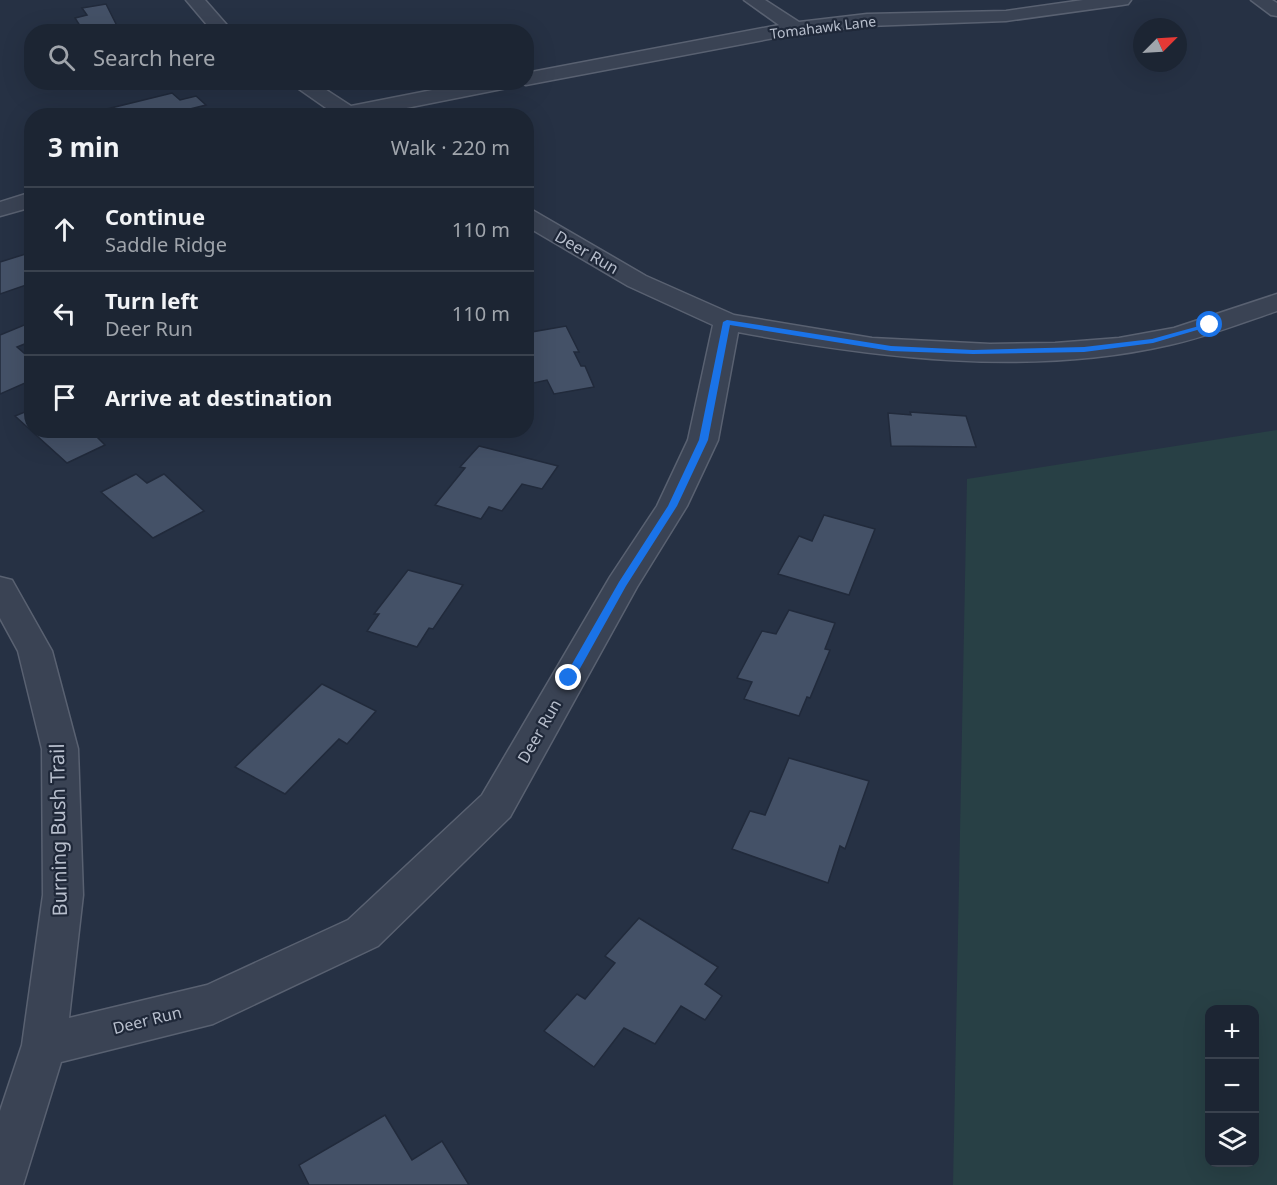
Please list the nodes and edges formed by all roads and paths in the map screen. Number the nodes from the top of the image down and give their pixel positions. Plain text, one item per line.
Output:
1 (195, 0) edge
2 (753, 0) edge
3 (1122, 0) edge
4 (1260, 0) edge
5 (1277, 11) edge
6 (217, 24) edge
7 (795, 28) junction
8 (534, 77) edge
9 (310, 90) edge
10 (466, 90) edge
11 (335, 108) edge
12 (374, 108) edge
13 (24, 202) edge
14 (0, 209) edge
15 (534, 221) edge
16 (1277, 303) edge
17 (727, 322) junction
18 (0, 588) edge
19 (44, 1045) junction
20 (0, 1184) edge

1 - 6 street
2 - 7 street
3 - 7 street, Tomahawk Lane
4 - 5 street
7 - 8 street, Tomahawk Lane
9 - 11 street
10 - 12 street
13 - 14 street
15 - 17 street, Deer Run
16 - 17 street
17 - 19 street, Deer Run
18 - 19 street, Burning Bush Trail
19 - 20 street, Burning Bush Trail

